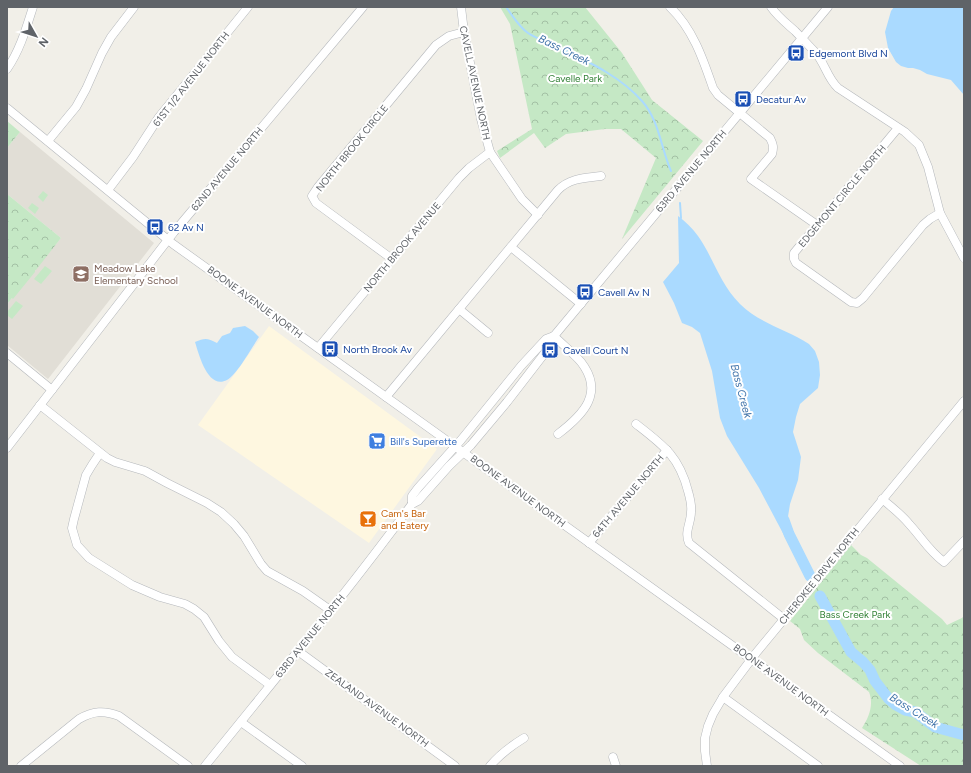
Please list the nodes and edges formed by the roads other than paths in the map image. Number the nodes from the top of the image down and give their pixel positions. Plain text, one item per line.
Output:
1 (33, 7) edge
2 (134, 7) edge
3 (248, 7) edge
4 (363, 7) edge
5 (461, 7) edge
6 (670, 7) edge
7 (771, 7) edge
8 (828, 7) edge
9 (464, 32) junction
10 (802, 38) junction
11 (7, 69) edge
12 (7, 108) edge
13 (740, 113) junction
14 (898, 128) junction
15 (48, 141) junction
16 (490, 152) junction
17 (601, 176) dead end
18 (108, 190) junction
19 (940, 213) junction
20 (538, 215) junction
21 (817, 225) junction
22 (168, 240) junction
23 (511, 247) junction
24 (964, 258) edge
25 (392, 259) junction
26 (581, 304) junction
27 (459, 309) junction
28 (488, 333) dead end
29 (554, 336) junction
30 (318, 348) junction
31 (7, 353) edge
32 (52, 390) junction
33 (386, 397) junction
34 (964, 401) edge
35 (40, 405) junction
36 (636, 424) dead end
37 (558, 434) dead end
38 (455, 447) junction
39 (7, 448) edge
40 (667, 450) junction
41 (464, 452) junction
42 (100, 453) junction
43 (882, 499) junction
44 (412, 504) junction
45 (964, 541) edge
46 (589, 543) junction
47 (330, 610) junction
48 (784, 619) junction
49 (298, 651) junction
50 (751, 659) junction
51 (270, 685) junction
52 (723, 697) junction
53 (241, 722) junction
54 (524, 738) dead end
55 (613, 757) dead end
56 (21, 766) edge
57 (188, 766) edge
58 (205, 766) edge
59 (302, 766) edge
60 (455, 766) edge
61 (490, 766) edge
62 (616, 766) edge
63 (707, 766) edge
64 (818, 766) edge
65 (900, 766) edge

1 - 11 street
2 - 15 street
3 - 18 street, 61ST 1/2 AVENUE NORTH
4 - 22 street, 62ND AVENUE NORTH
5 - 9 street, CAVELL AVENUE NORTH
6 - 13 street
7 - 10 street
8 - 10 street, 63RD AVENUE NORTH
9 - 16 street, CAVELL AVENUE NORTH
9 - 25 street, NORTH BROOK CIRCLE
10 - 13 street, 63RD AVENUE NORTH
10 - 14 street
12 - 15 street, BOONE AVENUE NORTH
13 - 21 street
13 - 26 street, 63RD AVENUE NORTH
14 - 19 street
14 - 21 street, EDGEMONT CIRCLE NORTH
15 - 18 street, BOONE AVENUE NORTH
16 - 20 street, CAVELL AVENUE NORTH
16 - 25 street, NORTH BROOK AVENUE
17 - 20 street
18 - 22 street, BOONE AVENUE NORTH
19 - 21 street, EDGEMONT CIRCLE NORTH
19 - 24 street
20 - 23 street
22 - 30 street, BOONE AVENUE NORTH
22 - 32 street, 62ND AVENUE NORTH
23 - 26 street
23 - 27 street
25 - 30 street, NORTH BROOK AVENUE
26 - 29 street, 63RD AVENUE NORTH
27 - 28 street
27 - 33 street
29 - 37 street
29 - 38 street, 63RD AVENUE NORTH
29 - 41 street, 63RD AVENUE NORTH
30 - 33 street, BOONE AVENUE NORTH
31 - 32 street
32 - 35 street, 62ND AVENUE NORTH
33 - 38 street, BOONE AVENUE NORTH
34 - 43 street, CHEROKEE DRIVE NORTH
35 - 39 street, 62ND AVENUE NORTH
35 - 42 street
36 - 40 street
38 - 41 street, BOONE AVENUE NORTH
38 - 44 street, 63RD AVENUE NORTH
40 - 46 street, 64TH AVENUE NORTH
40 - 48 street
41 - 44 street, 63RD AVENUE NORTH
41 - 46 street, BOONE AVENUE NORTH
42 - 47 street
42 - 51 street
43 - 45 street
43 - 48 street, CHEROKEE DRIVE NORTH
44 - 47 street, 63RD AVENUE NORTH
46 - 50 street, BOONE AVENUE NORTH
47 - 49 street, 63RD AVENUE NORTH
48 - 50 street, CHEROKEE DRIVE NORTH
49 - 51 street, 63RD AVENUE NORTH
49 - 60 street, ZEALAND AVENUE NORTH
50 - 52 street, CHEROKEE DRIVE NORTH
50 - 65 street, BOONE AVENUE NORTH
51 - 53 street, 63RD AVENUE NORTH
52 - 63 street, CHEROKEE DRIVE NORTH
52 - 64 street
53 - 58 street, 63RD AVENUE NORTH
53 - 59 street
54 - 61 street
55 - 62 street
56 - 57 street

